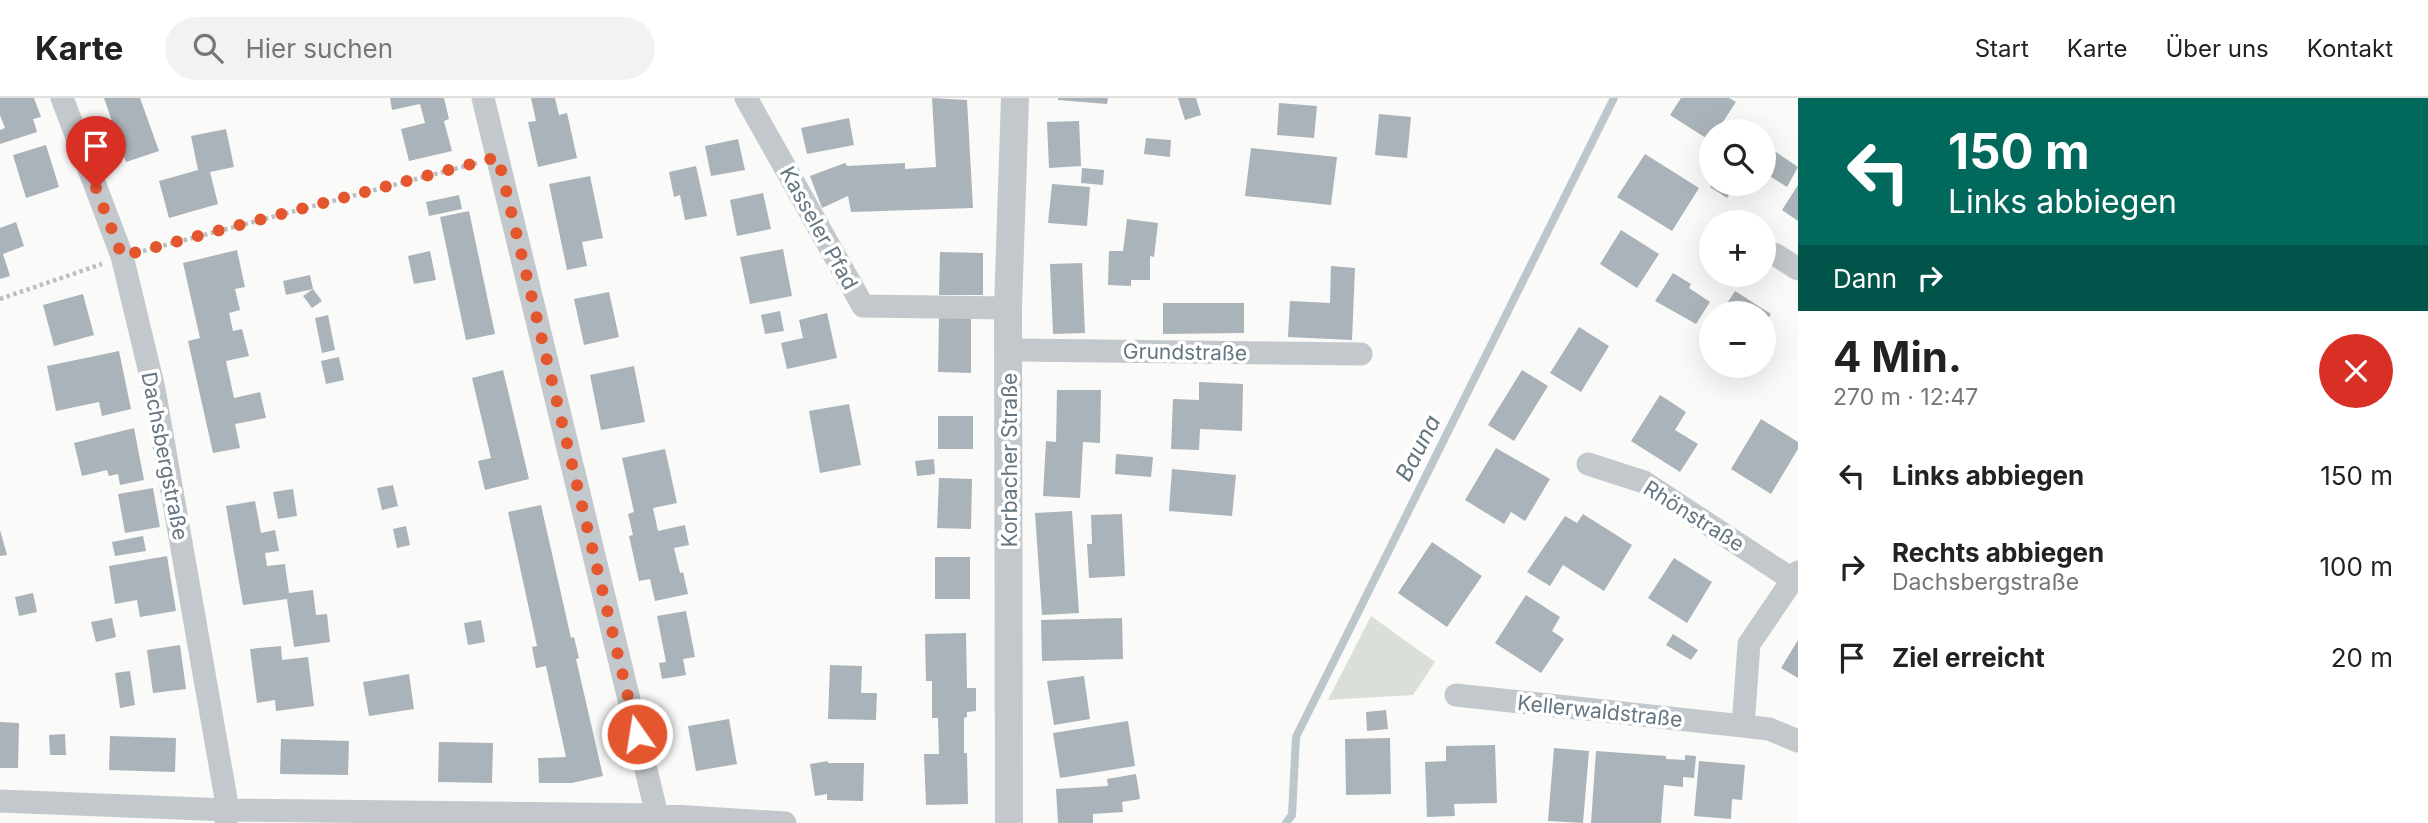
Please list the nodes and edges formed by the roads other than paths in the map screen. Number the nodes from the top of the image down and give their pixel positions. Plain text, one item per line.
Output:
1 (62, 98) edge
2 (483, 98) edge
3 (746, 98) edge
4 (1015, 98) edge
5 (1776, 255) edge
6 (1798, 269) edge
7 (1008, 308) junction
8 (1009, 350) junction
9 (1361, 354) dead end
10 (1588, 464) dead end
11 (1796, 576) edge
12 (1456, 695) dead end
13 (1743, 726) junction
14 (1798, 741) edge
15 (0, 801) edge
16 (227, 816) edge
17 (656, 819) edge
18 (785, 823) edge
19 (1009, 823) edge

1 - 16 street, Dachsbergstraße
2 - 17 street
3 - 7 street, Kasseler Pfad
4 - 7 street, Korbacher Straße
5 - 6 street
7 - 8 street, Korbacher Straße
8 - 9 street, Grundstraße
8 - 19 street, Korbacher Straße
10 - 11 street, Rhönstraße
11 - 13 street
12 - 13 street, Kellerwaldstraße
13 - 14 street, Kellerwaldstraße
15 - 16 street
16 - 17 street
17 - 18 street

